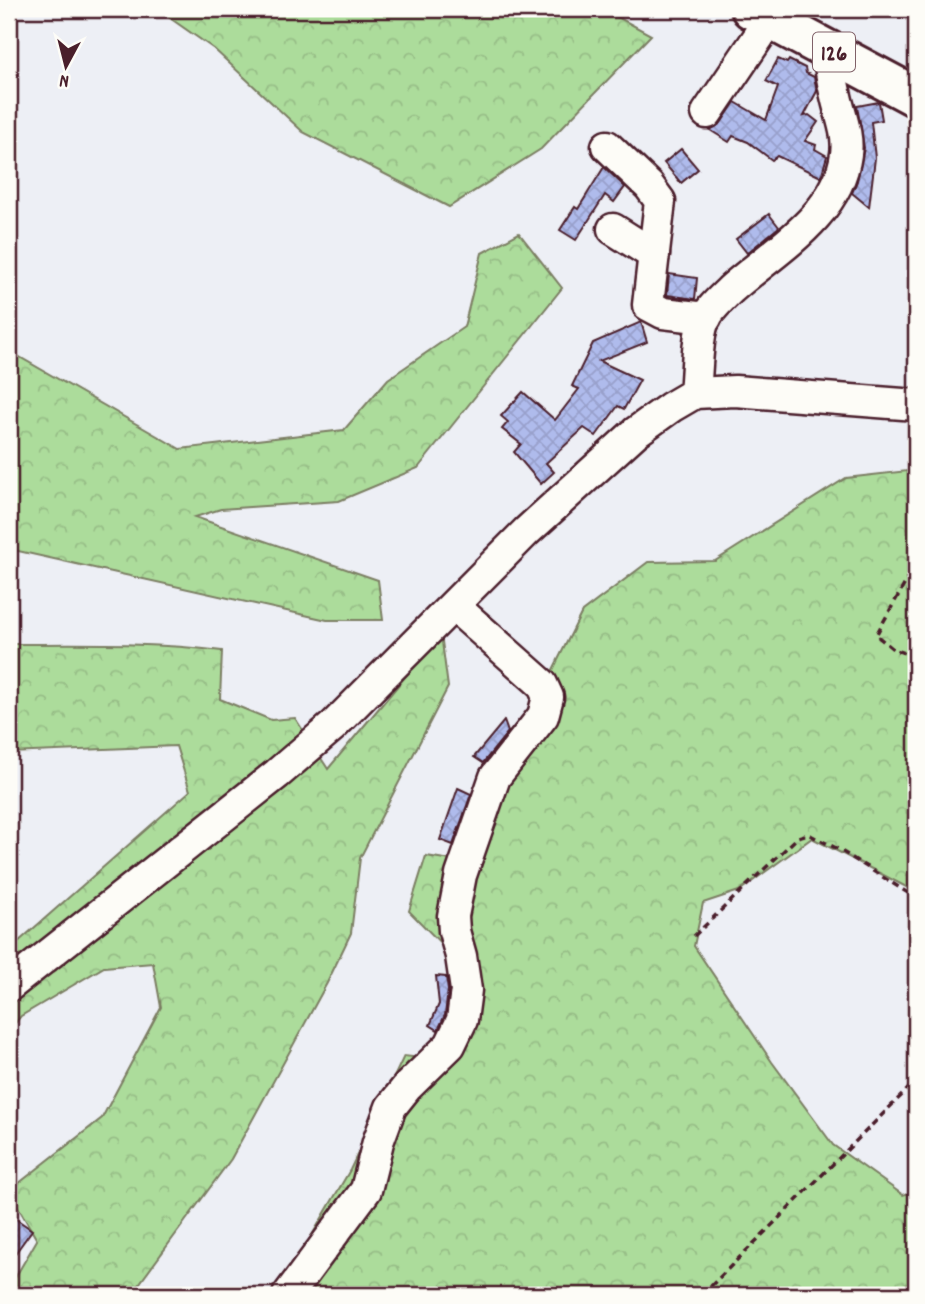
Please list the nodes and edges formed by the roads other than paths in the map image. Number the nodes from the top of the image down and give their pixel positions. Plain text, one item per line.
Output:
1 (760, 14) edge
2 (827, 49) junction
3 (916, 97) edge
4 (707, 113) dead end
5 (607, 146) dead end
6 (613, 229) dead end
7 (654, 255) junction
8 (706, 318) junction
9 (695, 393) junction
10 (916, 405) edge
11 (454, 606) junction
12 (9, 986) edge
13 (288, 1295) edge

1 - 2 highway, 126
1 - 4 street
2 - 3 highway, 126
2 - 8 street
5 - 7 street
6 - 7 street
7 - 8 street
8 - 9 street
9 - 10 street
9 - 11 street
11 - 12 street
11 - 13 street

